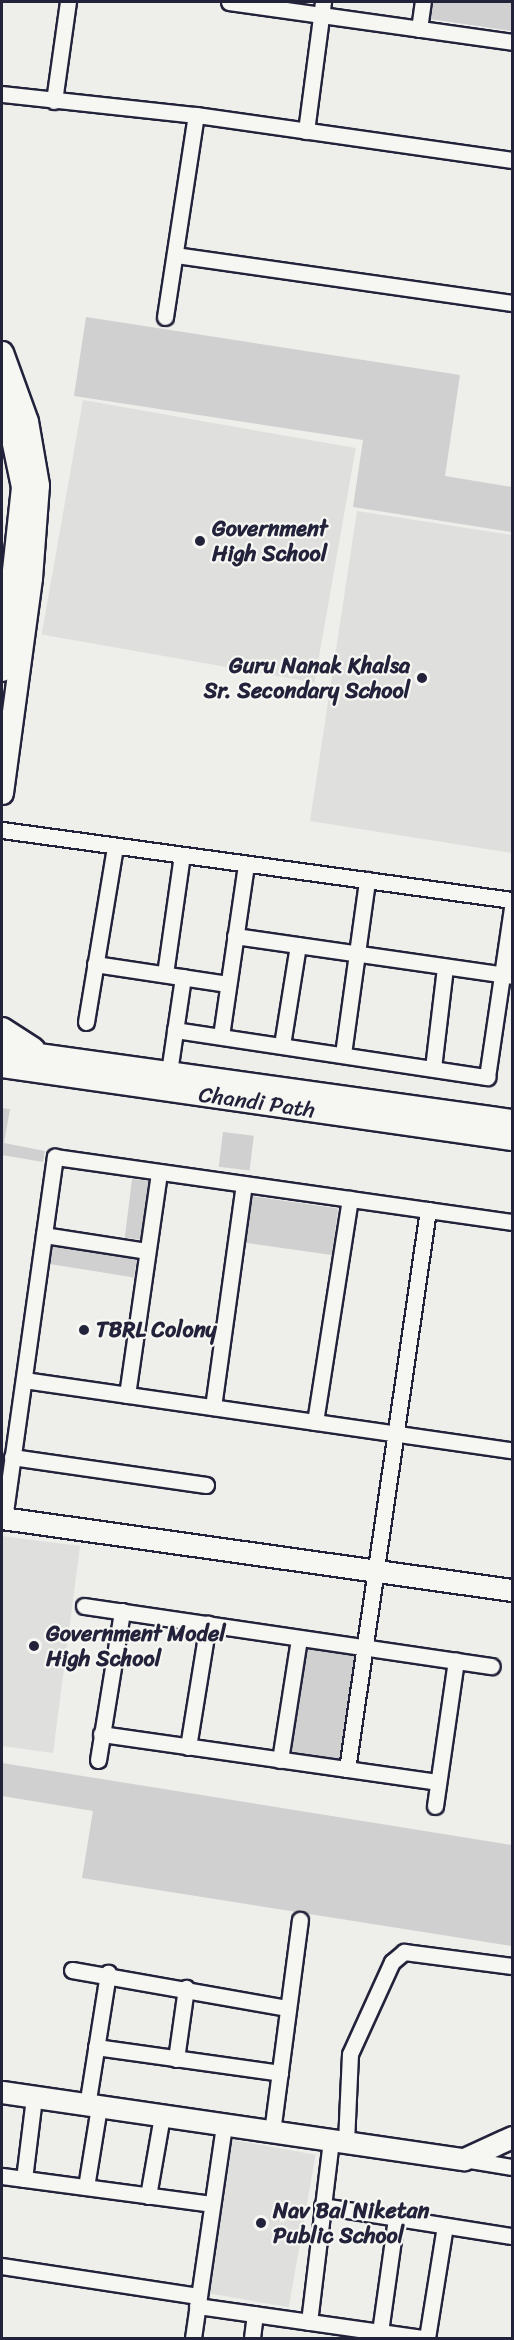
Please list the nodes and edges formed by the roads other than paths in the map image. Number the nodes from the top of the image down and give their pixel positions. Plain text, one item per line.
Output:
1 (69, 2) edge
2 (229, 2) edge
3 (423, 2) edge
4 (322, 8) edge
5 (419, 28) junction
6 (513, 42) edge
7 (2, 94) edge
8 (54, 101) junction
9 (196, 115) junction
10 (306, 131) junction
11 (513, 160) edge
12 (175, 255) junction
13 (513, 303) edge
14 (165, 317) dead end
15 (2, 352) edge
16 (2, 391) edge
17 (2, 670) edge
18 (2, 793) edge
19 (2, 830) edge
20 (115, 846) junction
21 (182, 855) junction
22 (246, 864) junction
23 (367, 880) junction
24 (513, 900) edge
25 (513, 907) edge
26 (235, 936) junction
27 (297, 945) junction
28 (356, 953) junction
29 (95, 964) junction
30 (445, 967) junction
31 (165, 974) junction
32 (507, 976) edge
33 (183, 977) junction
34 (228, 984) junction
35 (86, 1022) dead end
36 (2, 1028) edge
37 (175, 1030) junction
38 (221, 1036) junction
39 (282, 1045) junction
40 (2, 1048) edge
41 (343, 1054) junction
42 (44, 1063) junction
43 (2, 1066) edge
44 (433, 1068) junction
45 (169, 1072) junction
46 (2, 1078) edge
47 (513, 1120) edge
48 (513, 1139) edge
49 (159, 1172) junction
50 (244, 1184) junction
51 (350, 1199) junction
52 (428, 1210) junction
53 (513, 1222) edge
54 (44, 1235) junction
55 (147, 1251) junction
56 (24, 1380) junction
57 (127, 1395) junction
58 (213, 1407) junction
59 (315, 1422) junction
60 (396, 1434) junction
61 (513, 1450) edge
62 (12, 1457) junction
63 (206, 1485) dead end
64 (3, 1519) edge
65 (375, 1570) junction
66 (513, 1590) edge
67 (84, 1606) dead end
68 (122, 1611) junction
69 (207, 1624) junction
70 (299, 1638) junction
71 (364, 1647) junction
72 (456, 1661) junction
73 (492, 1666) dead end
74 (101, 1734) junction
75 (188, 1747) junction
76 (98, 1760) dead end
77 (280, 1760) junction
78 (347, 1769) junction
79 (437, 1782) junction
80 (435, 1806) dead end
81 (300, 1920) dead end
82 (513, 1966) edge
83 (72, 1970) dead end
84 (108, 1973) junction
85 (186, 1988) junction
86 (288, 2008) junction
87 (96, 2047) junction
88 (176, 2059) junction
89 (280, 2073) junction
90 (2, 2092) edge
91 (34, 2097) junction
92 (93, 2107) junction
93 (162, 2116) junction
94 (224, 2125) junction
95 (272, 2132) junction
96 (513, 2137) edge
97 (339, 2141) junction
98 (464, 2158) junction
99 (513, 2167) edge
100 (2, 2176) edge
101 (24, 2179) junction
102 (86, 2187) junction
103 (148, 2196) junction
104 (211, 2204) junction
105 (322, 2206) junction
106 (396, 2218) junction
107 (445, 2226) junction
108 (513, 2236) edge
109 (2, 2266) edge
110 (198, 2301) junction
111 (255, 2314) junction
112 (313, 2328) edge
113 (376, 2334) edge
114 (193, 2338) edge
115 (252, 2338) edge
116 (422, 2338) edge
117 (428, 2338) edge

1 - 8 street
2 - 4 street
3 - 5 street
4 - 5 street
4 - 10 street
5 - 6 street
7 - 8 street
8 - 9 street
9 - 10 street
9 - 12 street
10 - 11 street
12 - 13 street
12 - 14 street
15 - 18 street
16 - 17 street
19 - 20 street
20 - 21 street
20 - 29 street
21 - 22 street
21 - 31 street
22 - 23 street
22 - 26 street
23 - 24 street
23 - 28 street
25 - 32 street
26 - 27 street
26 - 34 street
27 - 28 street
27 - 39 street
28 - 30 street
28 - 41 street
29 - 31 street
29 - 35 street
30 - 32 street
30 - 44 street
31 - 33 street
32 - 44 street
33 - 34 street
33 - 37 street
34 - 38 street
36 - 42 street
37 - 38 street
37 - 45 street
38 - 39 street
39 - 41 street
40 - 42 street, Chandi Path
41 - 44 street
42 - 43 street, Chandi Path
42 - 45 street, Chandi Path
42 - 46 street
42 - 48 street, Chandi Path
45 - 47 street, Chandi Path
49 - 50 street
49 - 54 street
49 - 55 street
50 - 51 street
50 - 58 street
51 - 52 street
51 - 59 street
52 - 53 street
52 - 60 street
54 - 55 street
54 - 56 street
55 - 57 street
56 - 57 street
56 - 62 street
57 - 58 street
58 - 59 street
59 - 60 street
60 - 61 street
60 - 65 street
62 - 63 street
62 - 64 street
64 - 65 street
65 - 66 street
65 - 71 street
67 - 68 street
68 - 69 street
68 - 74 street
69 - 70 street
69 - 75 street
70 - 71 street
70 - 77 street
71 - 72 street
71 - 78 street
72 - 73 street
72 - 79 street
74 - 75 street
74 - 76 street
75 - 77 street
77 - 78 street
78 - 79 street
79 - 80 street
81 - 86 street
82 - 97 street
83 - 84 street
84 - 85 street
84 - 87 street
85 - 86 street
85 - 88 street
86 - 89 street
87 - 88 street
87 - 92 street
88 - 89 street
89 - 95 street
90 - 91 street
91 - 92 street
91 - 101 street
92 - 93 street
92 - 102 street
93 - 94 street
93 - 103 street
94 - 95 street
94 - 104 street
95 - 97 street
96 - 98 street
97 - 98 street
97 - 105 street
98 - 99 street
100 - 101 street
101 - 102 street
102 - 103 street
103 - 104 street
104 - 110 street
105 - 106 street
105 - 112 street
106 - 107 street
106 - 113 street
107 - 108 street
107 - 117 street
109 - 110 street
110 - 111 street
110 - 114 street
111 - 112 street
111 - 115 street
112 - 113 street
113 - 116 street

